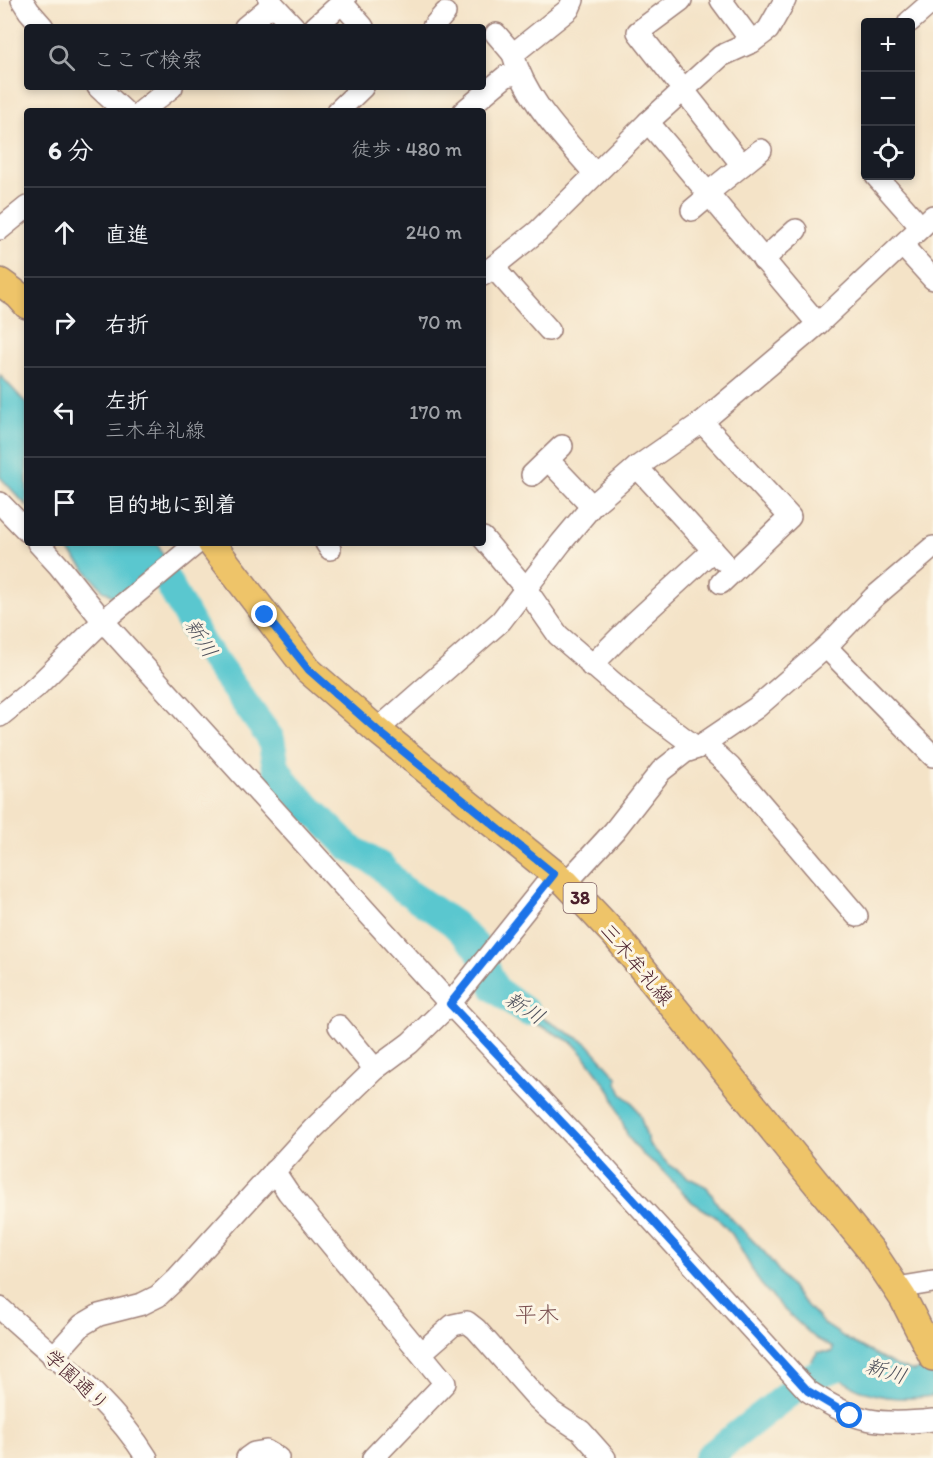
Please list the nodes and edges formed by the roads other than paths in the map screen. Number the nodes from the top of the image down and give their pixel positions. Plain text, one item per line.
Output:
1 (22, 0) edge
2 (681, 0) edge
3 (721, 0) edge
4 (785, 0) edge
5 (343, 1) edge
6 (933, 1) edge
7 (271, 2) edge
8 (573, 10) edge
9 (914, 18) edge
10 (40, 24) edge
11 (248, 24) edge
12 (291, 24) edge
13 (318, 24) edge
14 (361, 24) edge
15 (496, 34) dead end
16 (752, 42) junction
17 (513, 54) junction
18 (518, 74) junction
19 (683, 89) junction
20 (101, 90) edge
21 (168, 90) edge
22 (360, 90) edge
23 (121, 108) edge
24 (146, 108) edge
25 (341, 108) edge
26 (468, 108) edge
27 (648, 122) junction
28 (761, 150) dead end
29 (742, 165) junction
30 (594, 174) junction
31 (880, 180) edge
32 (710, 193) junction
33 (24, 210) edge
34 (692, 210) dead end
35 (927, 222) edge
36 (0, 230) edge
37 (796, 230) dead end
38 (902, 245) junction
39 (755, 259) junction
40 (488, 271) edge
41 (933, 279) edge
42 (0, 282) edge
43 (24, 301) edge
44 (818, 324) junction
45 (549, 330) dead end
46 (702, 422) junction
47 (637, 467) junction
48 (532, 475) dead end
49 (0, 503) edge
50 (592, 506) junction
51 (24, 528) edge
52 (486, 541) edge
53 (41, 546) edge
54 (199, 546) edge
55 (933, 547) edge
56 (713, 550) junction
57 (526, 589) junction
58 (103, 621) junction
59 (826, 647) junction
60 (591, 666) junction
61 (0, 716) edge
62 (377, 730) junction
63 (701, 745) junction
64 (933, 756) edge
65 (560, 878) junction
66 (857, 916) dead end
67 (453, 1000) junction
68 (339, 1026) dead end
69 (375, 1069) junction
70 (274, 1171) junction
71 (933, 1282) edge
72 (900, 1293) junction
73 (0, 1308) edge
74 (421, 1353) junction
75 (53, 1357) junction
76 (933, 1357) edge
77 (933, 1420) edge
78 (147, 1458) edge
79 (247, 1458) edge
80 (278, 1458) edge
81 (373, 1458) edge
82 (605, 1458) edge

1 - 10 street
2 - 19 street
3 - 16 street
4 - 16 street
5 - 13 street
5 - 14 street
6 - 9 street
7 - 11 street
7 - 12 street
8 - 17 street
15 - 17 street
16 - 19 street
17 - 18 street
18 - 26 street
18 - 30 street
19 - 27 street
19 - 29 street
20 - 23 street
21 - 24 street
22 - 25 street
27 - 30 street
27 - 32 street
28 - 29 street
29 - 32 street
30 - 40 street
31 - 35 street
32 - 34 street
32 - 39 street
33 - 36 street
35 - 38 street
37 - 39 street
38 - 41 street
38 - 44 street
39 - 44 street
40 - 45 street
42 - 43 main road
44 - 46 street
46 - 47 street
46 - 56 street
47 - 50 street
47 - 56 street
48 - 50 street
49 - 51 street
50 - 57 street
52 - 57 street
53 - 58 street
54 - 58 street
54 - 62 main road, 三木牟礼線 / 38
55 - 59 street
56 - 60 street
57 - 60 street
57 - 62 street
58 - 61 street
58 - 67 street
59 - 63 street
59 - 64 street
60 - 63 street
62 - 65 main road, 三木牟礼線 / 38
63 - 65 street
63 - 66 street
65 - 67 street
65 - 72 main road, 三木牟礼線 / 38
67 - 69 street
67 - 77 street
68 - 69 street
69 - 70 street
70 - 74 street
70 - 75 street
71 - 72 street
72 - 76 main road, 三木牟礼線 / 38
73 - 75 street, 学園通り
74 - 81 street
74 - 82 street
75 - 78 street, 学園通り
79 - 80 street

